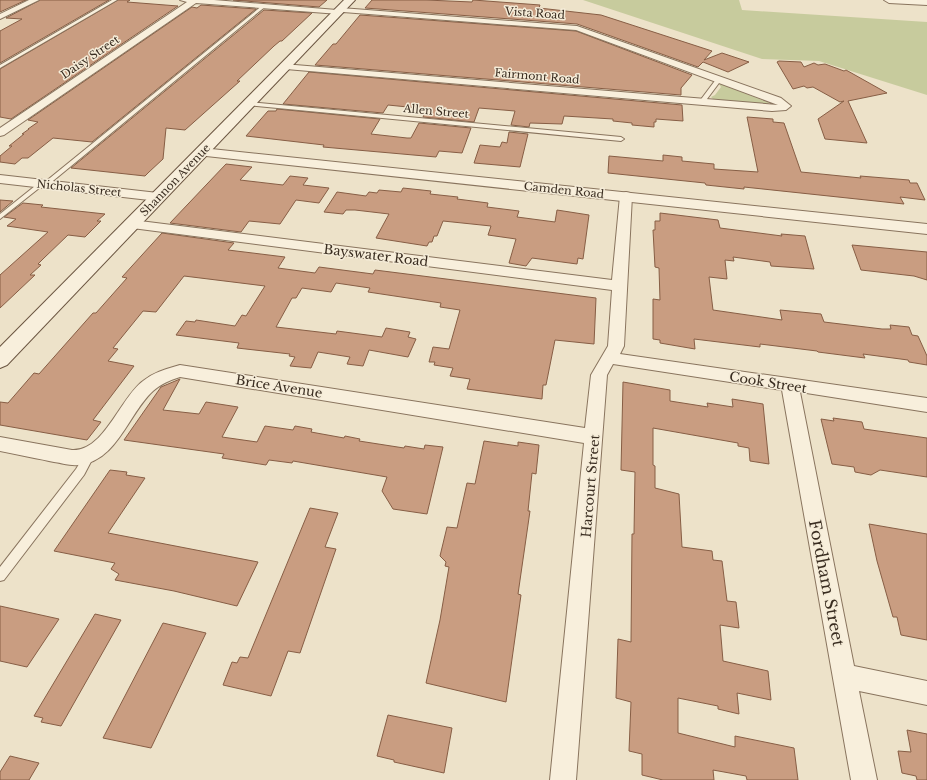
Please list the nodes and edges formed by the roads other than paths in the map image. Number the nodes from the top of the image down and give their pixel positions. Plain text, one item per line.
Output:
1 (34, 0) edge
2 (115, 0) edge
3 (182, 0) edge
4 (350, 0) edge
5 (889, 0) edge
6 (194, 1) edge
7 (927, 2) edge
8 (264, 6) junction
9 (340, 11) junction
10 (0, 17) edge
11 (286, 66) junction
12 (0, 67) edge
13 (719, 79) junction
14 (702, 102) junction
15 (249, 104) junction
16 (786, 106) joint
17 (0, 133) edge
18 (622, 139) dead end
19 (202, 152) junction
20 (0, 179) edge
21 (44, 184) junction
22 (158, 196) junction
23 (626, 196) junction
24 (0, 217) edge
25 (132, 224) junction
26 (927, 229) edge
27 (619, 286) junction
28 (610, 358) junction
29 (0, 360) edge
30 (790, 386) junction
31 (927, 405) edge
32 (594, 437) junction
33 (0, 444) edge
34 (90, 454) junction
35 (0, 576) edge
36 (845, 676) junction
37 (927, 693) edge
38 (563, 780) edge
39 (864, 780) edge

1 - 10 street
2 - 12 lane
3 - 6 street, Vista Road
4 - 9 main road, Shannon Avenue
5 - 7 main road
6 - 8 street, Vista Road
6 - 17 street, Daisy Street
8 - 9 street, Vista Road
8 - 21 lane
9 - 11 main road, Shannon Avenue
9 - 13 street, Vista Road
11 - 14 street, Fairmont Road
11 - 15 main road, Shannon Avenue
13 - 14 lane
13 - 16 street, Vista Road
14 - 16 street, Fairmont Road
15 - 18 lane, Allen Street
15 - 19 main road, Shannon Avenue
19 - 22 main road, Shannon Avenue
19 - 23 main road, Camden Road
20 - 21 street, Nicholas Street
21 - 22 street, Nicholas Street
21 - 24 lane
22 - 25 main road, Shannon Avenue
23 - 26 main road, Camden Road
23 - 27 street, Harcourt Street
25 - 27 street, Bayswater Road
25 - 29 main road, Shannon Avenue
27 - 28 street, Harcourt Street
28 - 30 street, Cook Street
28 - 32 street, Harcourt Street
30 - 31 street, Cook Street
30 - 36 street, Fordham Street
32 - 34 street, Brice Avenue
32 - 38 street, Harcourt Street
33 - 34 street
34 - 35 lane
36 - 37 street
36 - 39 street, Fordham Street

